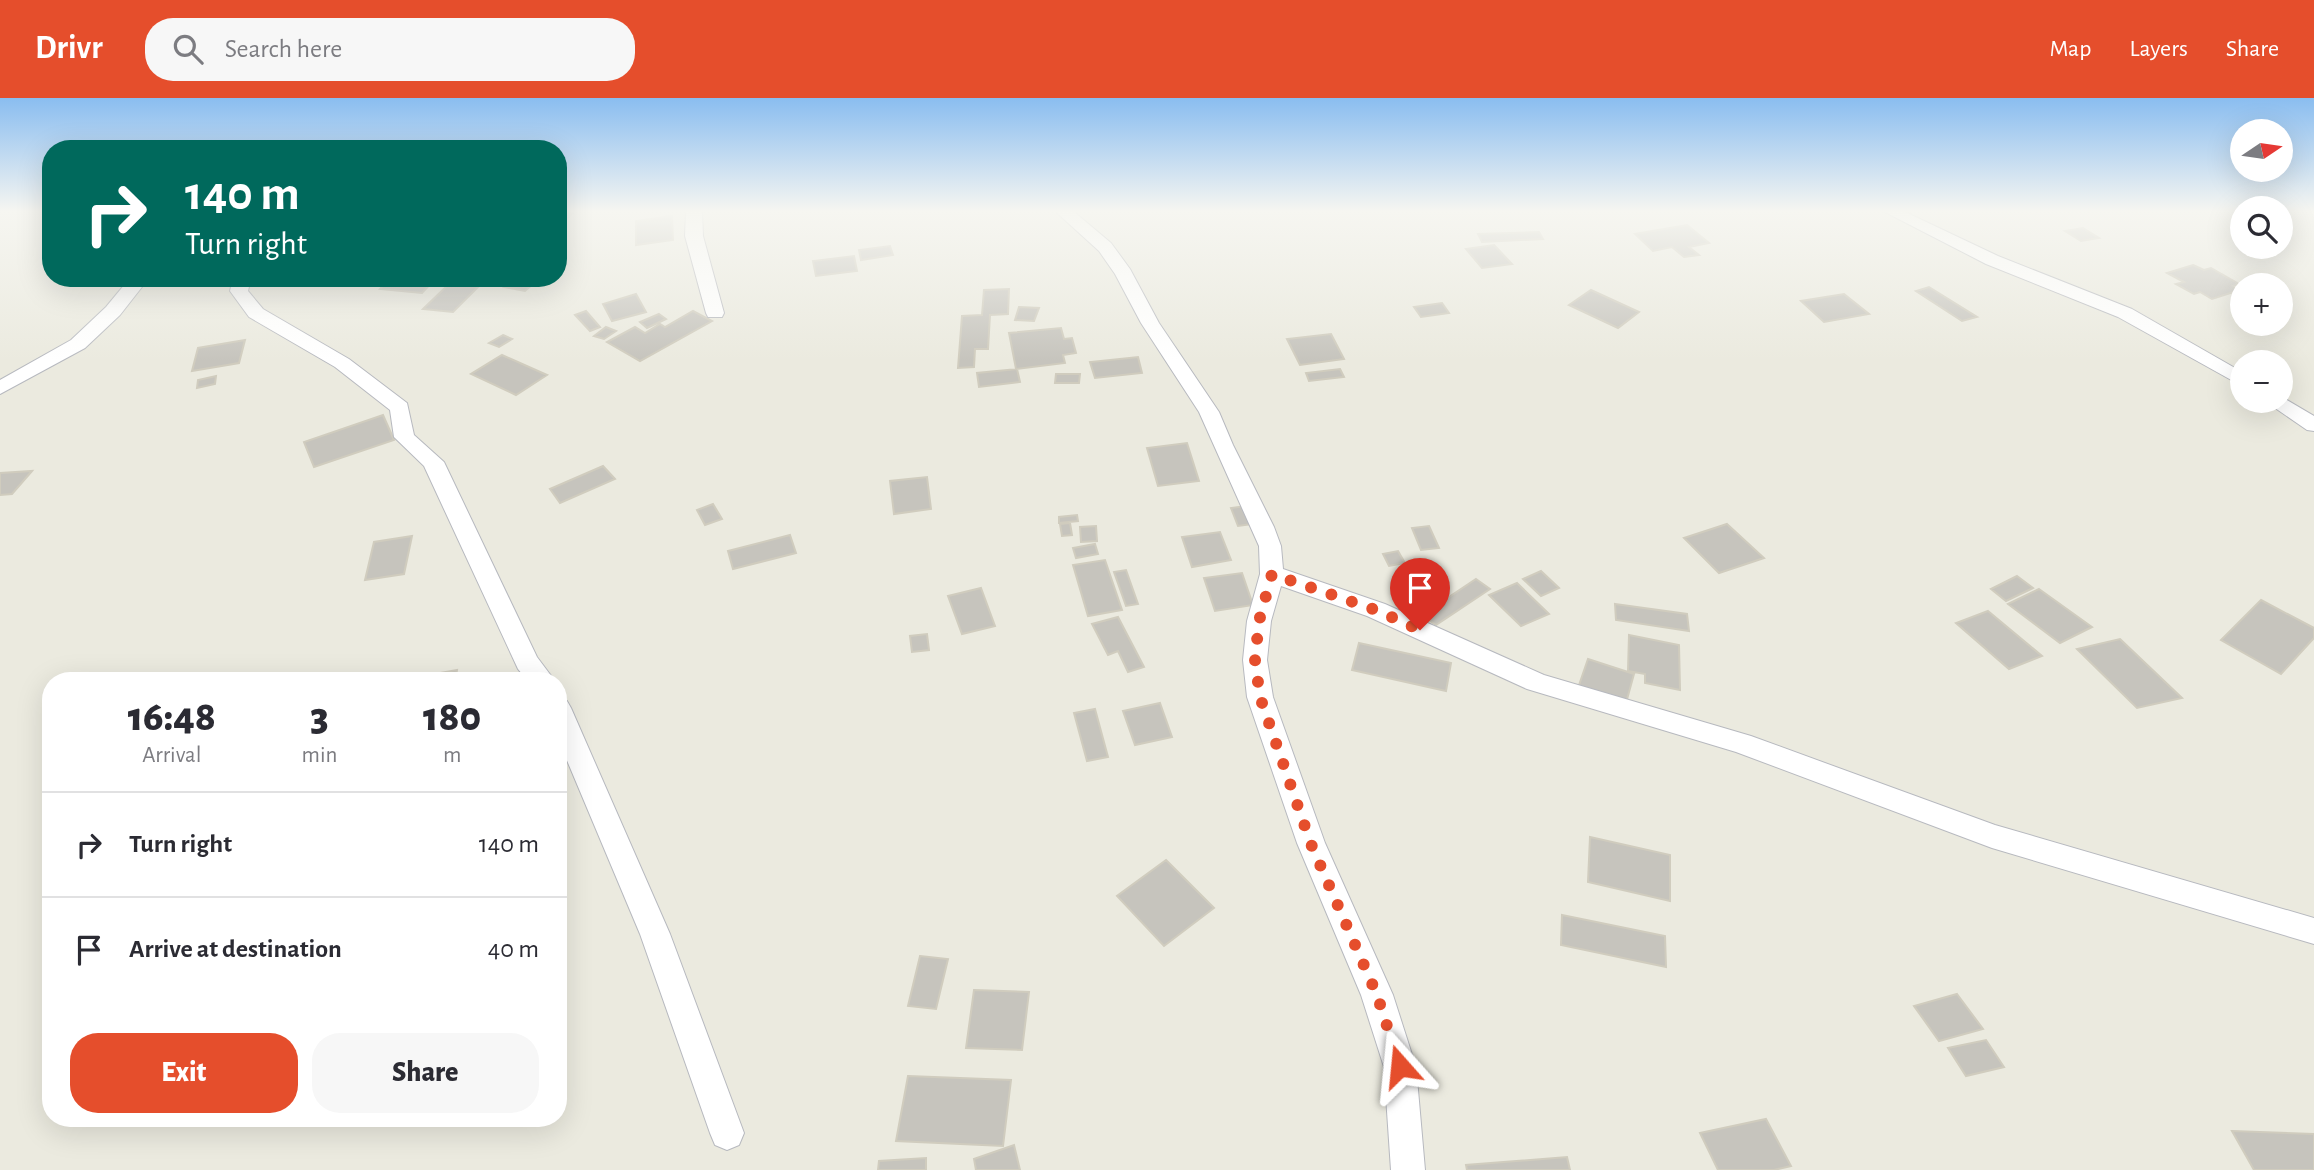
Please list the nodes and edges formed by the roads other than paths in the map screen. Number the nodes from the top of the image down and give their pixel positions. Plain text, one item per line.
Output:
1 (701, 261) edge
2 (1115, 261) edge
3 (1995, 261) edge
4 (133, 287) edge
5 (240, 287) edge
6 (715, 313) dead end
7 (2230, 373) edge
8 (0, 388) edge
9 (2293, 412) edge
10 (2314, 425) edge
11 (1272, 574) junction
12 (535, 672) edge
13 (567, 729) edge
14 (2314, 931) edge
15 (727, 1133) dead end
16 (1408, 1170) edge

1 - 6 street
2 - 11 street
3 - 7 street
4 - 8 street
5 - 12 street
9 - 10 street
11 - 14 street
11 - 16 street
13 - 15 street

